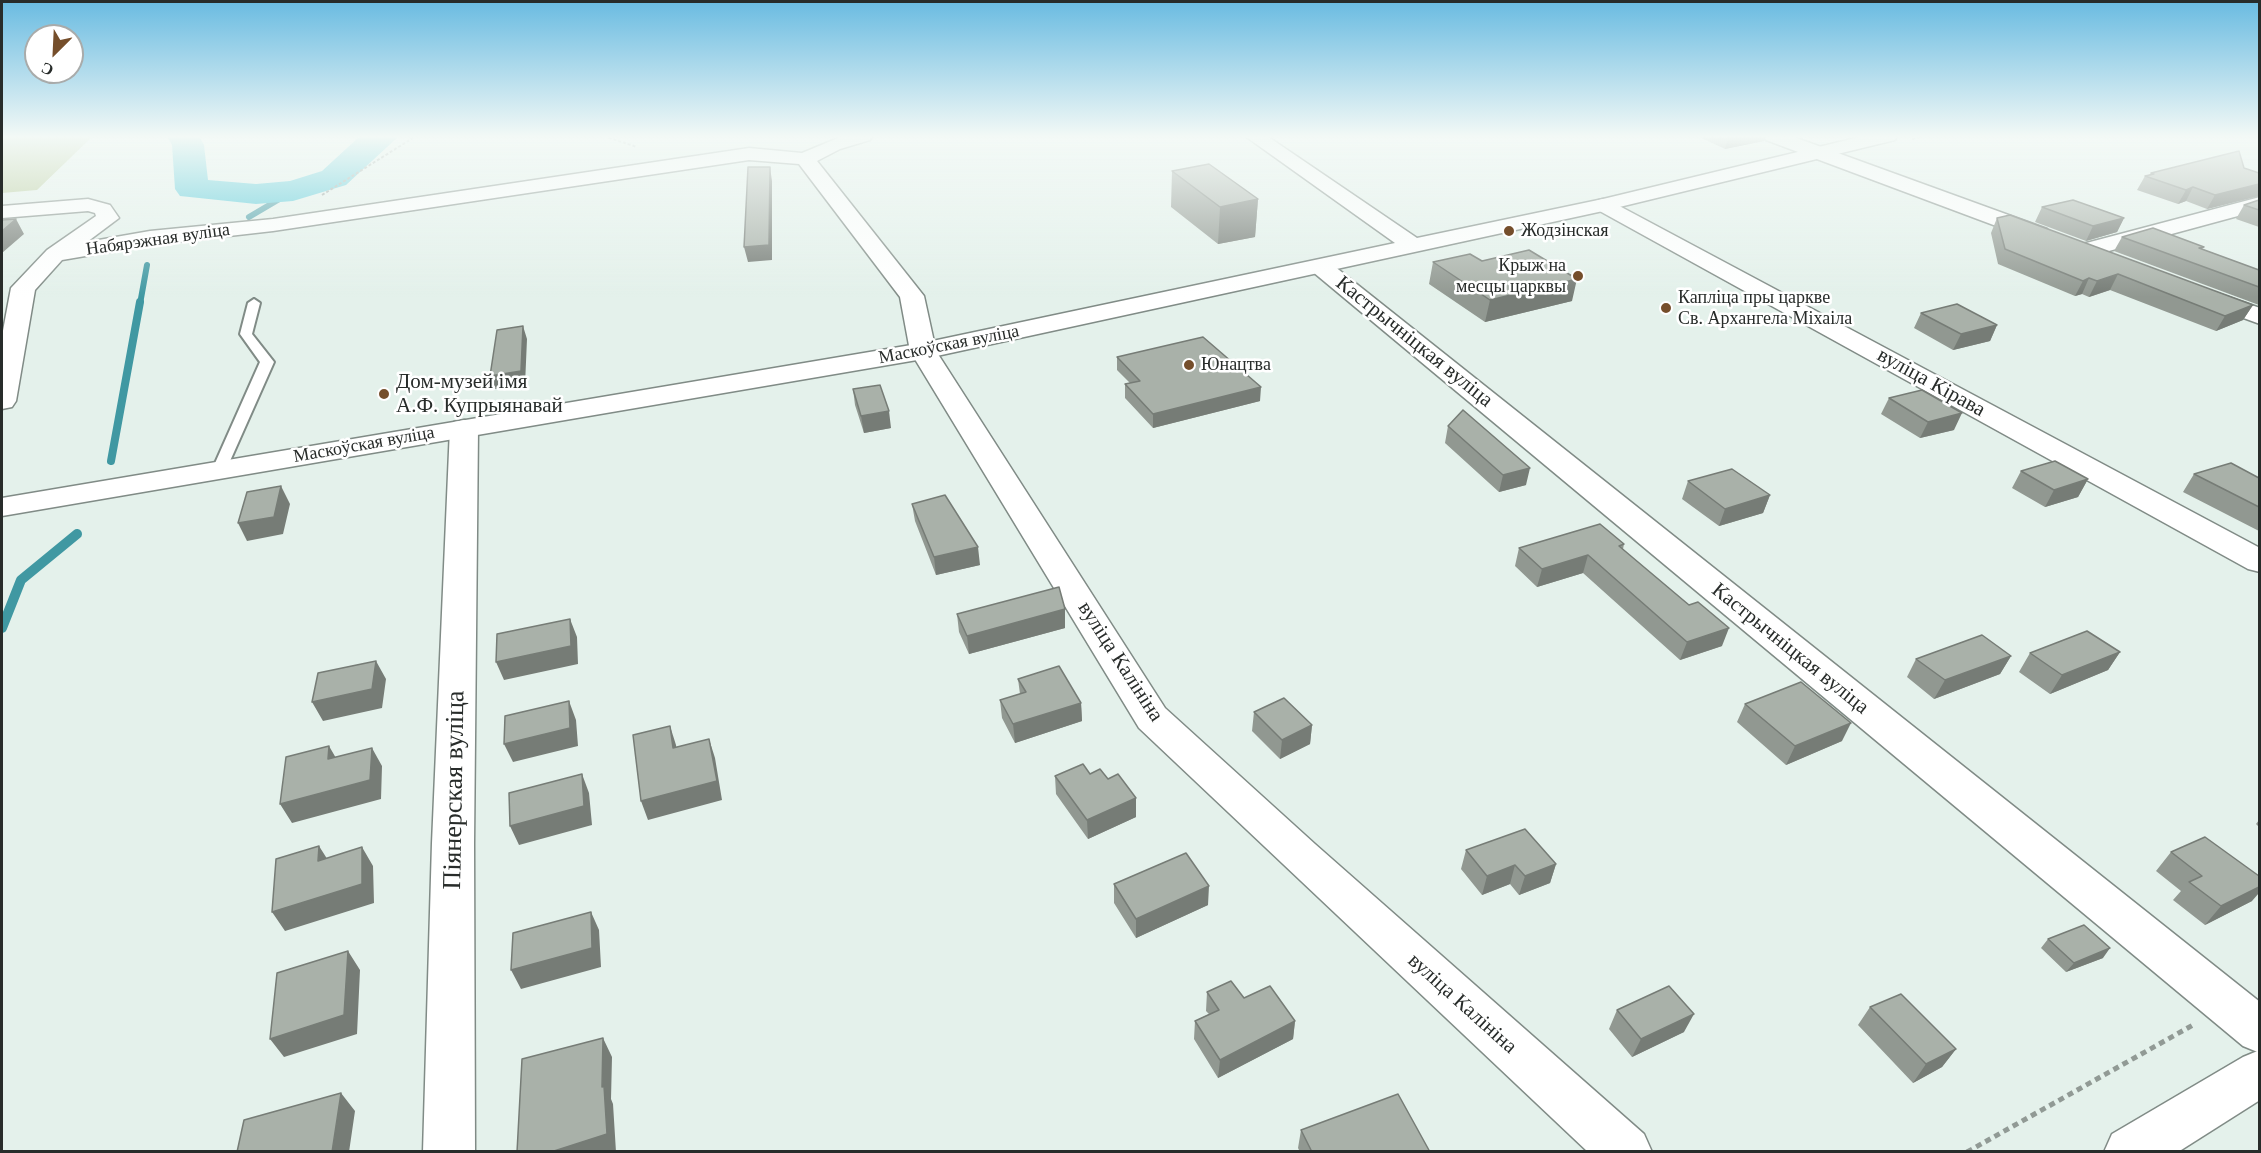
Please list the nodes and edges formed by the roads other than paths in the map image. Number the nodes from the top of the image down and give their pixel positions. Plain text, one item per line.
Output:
1 (509, 190) edge
2 (829, 190) edge
3 (1332, 190) edge
4 (1665, 190) edge
5 (1920, 190) edge
6 (2259, 203) edge
7 (1603, 205) junction
8 (2, 212) edge
9 (1414, 246) junction
10 (2083, 251) junction
11 (55, 255) junction
12 (2116, 263) edge
13 (1321, 267) junction
14 (2182, 288) edge
15 (254, 303) dead end
16 (2259, 317) edge
17 (923, 351) junction
18 (2, 397) edge
19 (464, 428) junction
20 (219, 470) junction
21 (2, 507) edge
22 (2259, 562) edge
23 (2259, 1031) edge
24 (2259, 1073) edge
25 (448, 1152) edge
26 (1626, 1152) edge
27 (2130, 1152) edge

1 - 11 street, Набярэжная вуліца
2 - 17 street, вуліца Калініна
3 - 9 street
4 - 7 street, Маскоўская вуліца
5 - 10 street
6 - 10 street
7 - 9 street, Маскоўская вуліца
7 - 22 street, вуліца Кірава
8 - 11 street
9 - 13 street, Маскоўская вуліца
10 - 12 street
11 - 18 street
13 - 17 street, Маскоўская вуліца
13 - 23 street, Кастрычніцкая вуліца
14 - 16 street
15 - 20 lane
17 - 19 street, Маскоўская вуліца
17 - 26 street, вуліца Калініна
19 - 20 street, Маскоўская вуліца
19 - 25 street, Піянерская вуліца
20 - 21 street, Маскоўская вуліца
24 - 27 street

